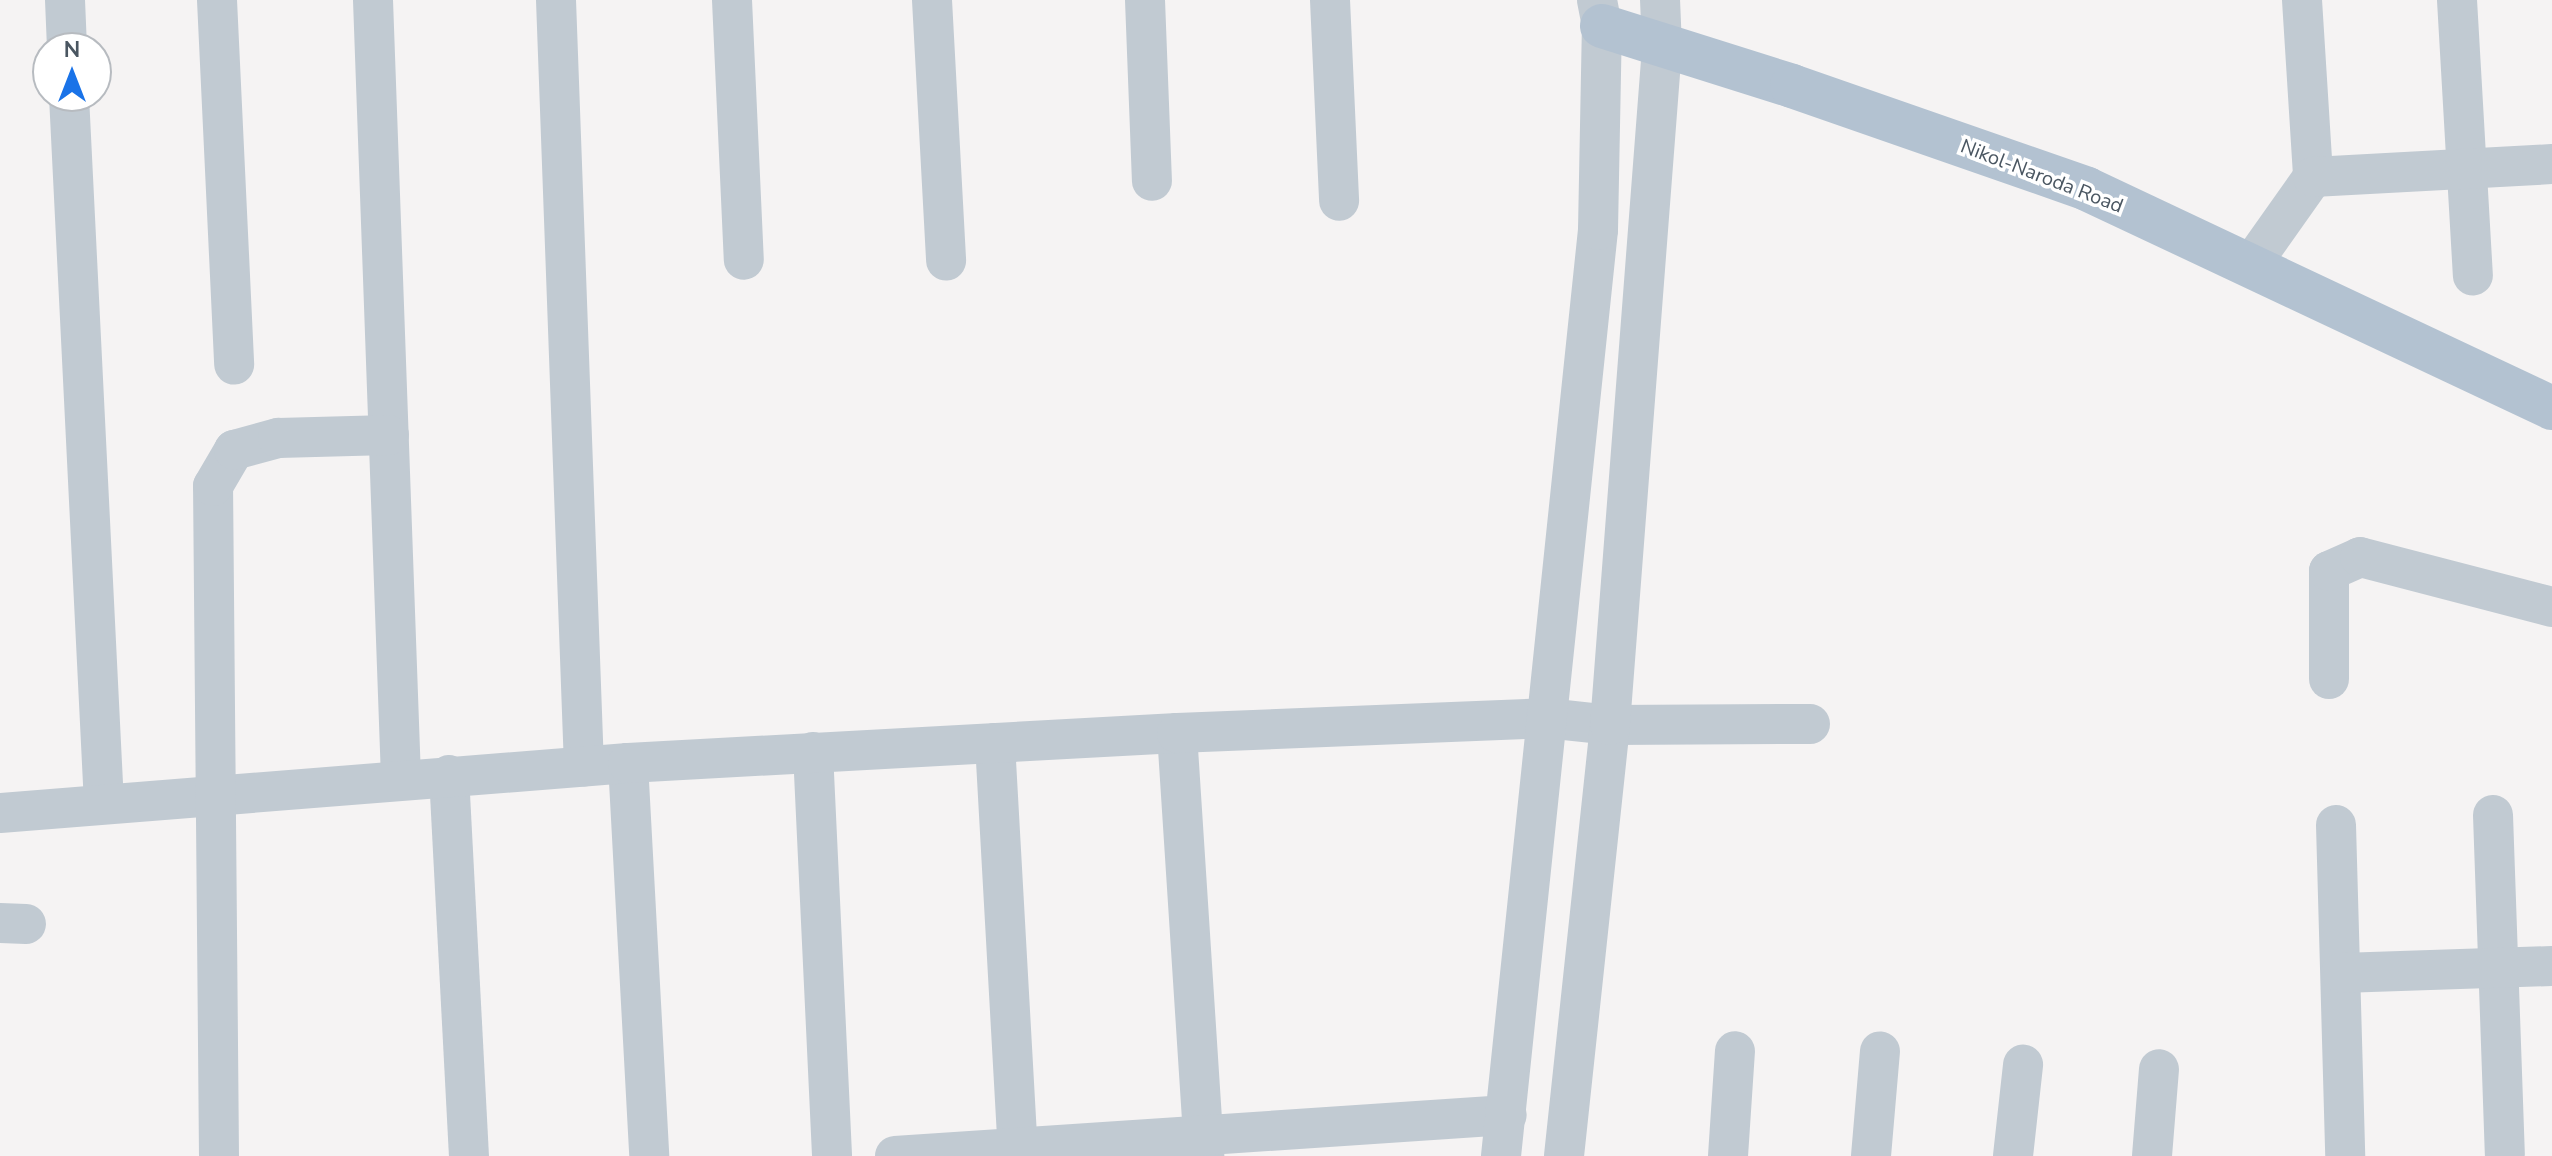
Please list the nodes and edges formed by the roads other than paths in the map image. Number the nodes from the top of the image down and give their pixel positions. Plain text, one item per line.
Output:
1 (65, 0) edge
2 (217, 0) edge
3 (373, 0) edge
4 (556, 0) edge
5 (732, 0) edge
6 (932, 0) edge
7 (1145, 0) edge
8 (1330, 0) edge
9 (1660, 0) edge
10 (2302, 0) edge
11 (2457, 0) edge
12 (1599, 13) edge
13 (66, 32) edge
14 (1662, 47) junction
15 (70, 112) edge
16 (2552, 164) edge
17 (2467, 169) junction
18 (2313, 177) junction
19 (1152, 181) dead end
20 (1339, 201) dead end
21 (744, 260) dead end
22 (946, 261) dead end
23 (2250, 266) junction
24 (2473, 276) dead end
25 (234, 365) dead end
26 (2552, 408) edge
27 (389, 435) junction
28 (2552, 607) edge
29 (2329, 679) dead end
30 (1546, 718) junction
31 (1810, 724) dead end
32 (1610, 725) junction
33 (1177, 733) junction
34 (995, 743) junction
35 (813, 752) junction
36 (628, 763) junction
37 (584, 766) junction
38 (449, 775) junction
39 (401, 778) junction
40 (216, 794) junction
41 (104, 803) junction
42 (0, 813) edge
43 (2493, 815) dead end
44 (2336, 825) dead end
45 (2552, 966) edge
46 (2500, 968) junction
47 (2341, 973) junction
48 (1735, 1051) dead end
49 (1880, 1051) dead end
50 (2023, 1065) dead end
51 (2159, 1069) dead end
52 (1507, 1115) junction
53 (1203, 1145) edge
54 (1018, 1152) edge
55 (2505, 1154) edge
56 (219, 1156) edge
57 (469, 1156) edge
58 (649, 1156) edge
59 (832, 1156) edge
60 (895, 1156) edge
61 (1501, 1156) edge
62 (1564, 1156) edge
63 (1728, 1156) edge
64 (1871, 1156) edge
65 (2013, 1156) edge
66 (2152, 1156) edge
67 (2345, 1156) edge

1 - 13 street
2 - 25 street
3 - 27 street
4 - 37 street
5 - 21 street
6 - 22 street
7 - 19 street
8 - 20 street
9 - 14 street
10 - 18 street
11 - 17 street
12 - 14 main road, Nikol-Naroda Road
12 - 30 street
14 - 23 main road, Nikol-Naroda Road
14 - 32 street
15 - 41 street
16 - 17 street
17 - 18 street
17 - 24 street
18 - 23 street
23 - 26 main road, Nikol-Naroda Road
27 - 39 street
27 - 40 street
28 - 29 street
30 - 32 street
30 - 33 street
30 - 52 street
31 - 32 street
32 - 62 street
33 - 34 street
33 - 53 street
34 - 35 street
34 - 54 street
35 - 36 street
35 - 59 street
36 - 37 street
36 - 58 street
37 - 38 street
38 - 39 street
38 - 57 street
39 - 40 street
40 - 41 street
40 - 56 street
41 - 42 street
43 - 46 street
44 - 47 street
45 - 46 street
46 - 47 street
46 - 55 street
47 - 67 street
48 - 63 street
49 - 64 street
50 - 65 street
51 - 66 street
52 - 53 street
52 - 61 street
53 - 54 street
54 - 60 street

